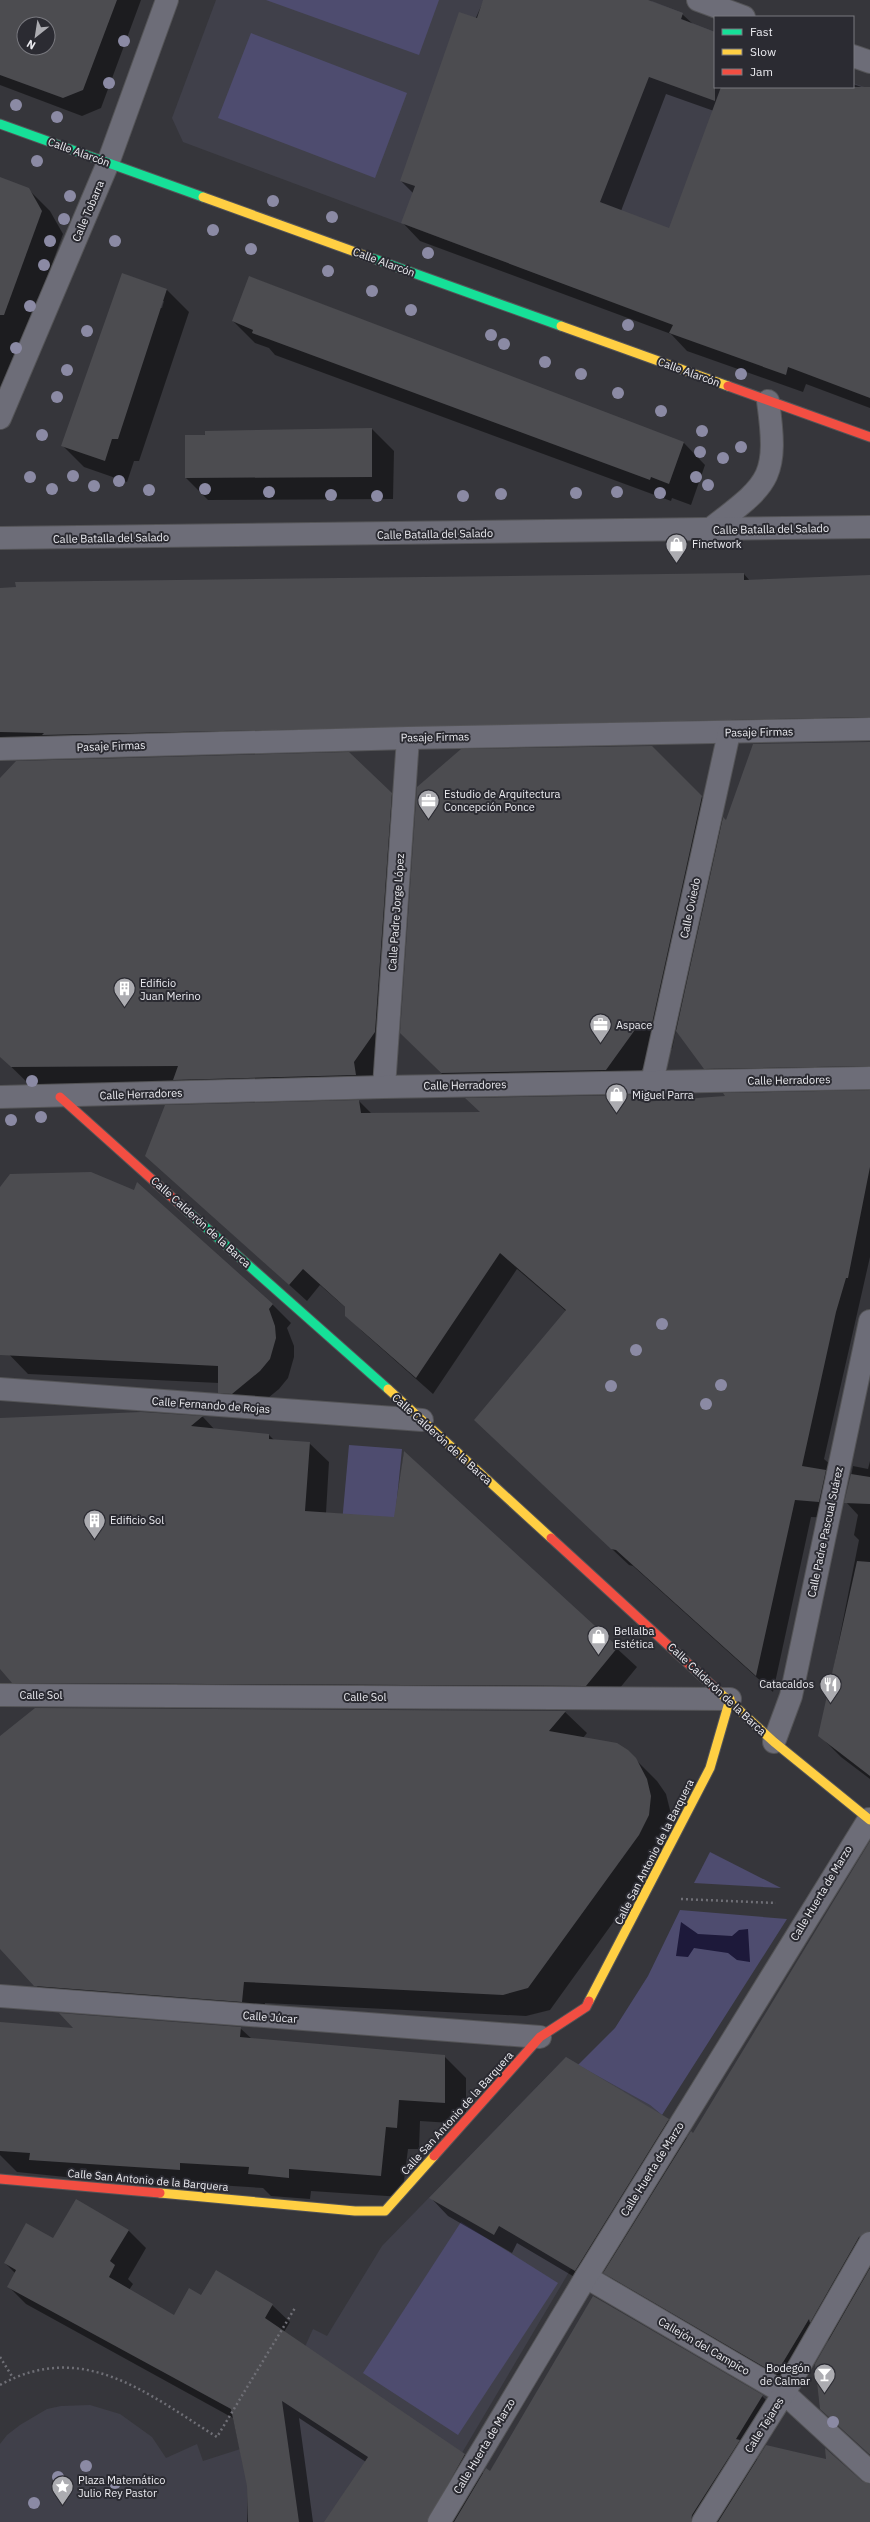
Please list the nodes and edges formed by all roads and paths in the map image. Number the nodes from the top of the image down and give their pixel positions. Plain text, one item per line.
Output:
1 (167, 0) edge
2 (698, 0) edge
3 (741, 16) edge
4 (854, 56) edge
5 (870, 62) edge
6 (0, 124) edge
7 (108, 163) junction
8 (768, 401) junction
9 (0, 418) edge
10 (870, 437) edge
11 (870, 527) edge
12 (709, 530) junction
13 (0, 538) edge
14 (870, 729) edge
15 (728, 733) junction
16 (408, 738) junction
17 (0, 749) edge
18 (870, 1078) edge
19 (652, 1082) junction
20 (384, 1087) junction
21 (0, 1097) edge
22 (60, 1097) junction
23 (870, 1321) edge
24 (0, 1389) edge
25 (422, 1420) junction
26 (0, 1695) edge
27 (730, 1699) junction
28 (774, 1742) junction
29 (869, 1819) edge
30 (644, 1898) junction
31 (814, 1905) junction
32 (0, 1996) edge
33 (540, 2038) junction
34 (0, 2179) edge
35 (870, 2243) edge
36 (586, 2277) junction
37 (294, 2308) dead end
38 (0, 2357) edge
39 (13, 2378) junction
40 (0, 2385) edge
41 (784, 2393) junction
42 (870, 2472) edge
43 (438, 2522) edge
44 (703, 2522) edge

1 - 7 street, Calle Tobarra
2 - 3 street
4 - 5 street
6 - 7 street, Calle Alarcón
7 - 8 street, Calle Alarcón
7 - 9 street, Calle Tobarra
8 - 10 street, Calle Alarcón
8 - 12 street
11 - 12 street, Calle Batalla del Salado
12 - 13 street, Calle Batalla del Salado
14 - 15 street, Pasaje Firmas
15 - 16 street, Pasaje Firmas
15 - 19 street, Calle Oviedo
16 - 17 street, Pasaje Firmas
16 - 20 street, Calle Padre Jorge López
18 - 19 street, Calle Herradores
19 - 20 street, Calle Herradores
20 - 22 street, Calle Herradores
21 - 22 street
22 - 25 street, Calle Calderón de la Barca
23 - 28 street, Calle Padre Pascual Suárez
24 - 25 street, Calle Fernando de Rojas
25 - 27 street, Calle Calderón de la Barca
26 - 27 street, Calle Sol
27 - 28 street, Calle Calderón de la Barca
27 - 30 street, Calle San Antonio de la Barquera
28 - 29 street, Calle Calderón de la Barca
29 - 31 street, Calle Huerta de Marzo
30 - 31 path
30 - 33 street, Calle San Antonio de la Barquera
31 - 36 street, Calle Huerta de Marzo
32 - 33 street, Calle Júcar
33 - 34 street, Calle San Antonio de la Barquera
35 - 41 street, Calle Tejares
36 - 41 street, Callejón del Campico
36 - 43 street, Calle Huerta de Marzo
37 - 39 path
38 - 39 path
39 - 40 path
41 - 42 street, Callejón del Campico
41 - 44 street, Calle Tejares

